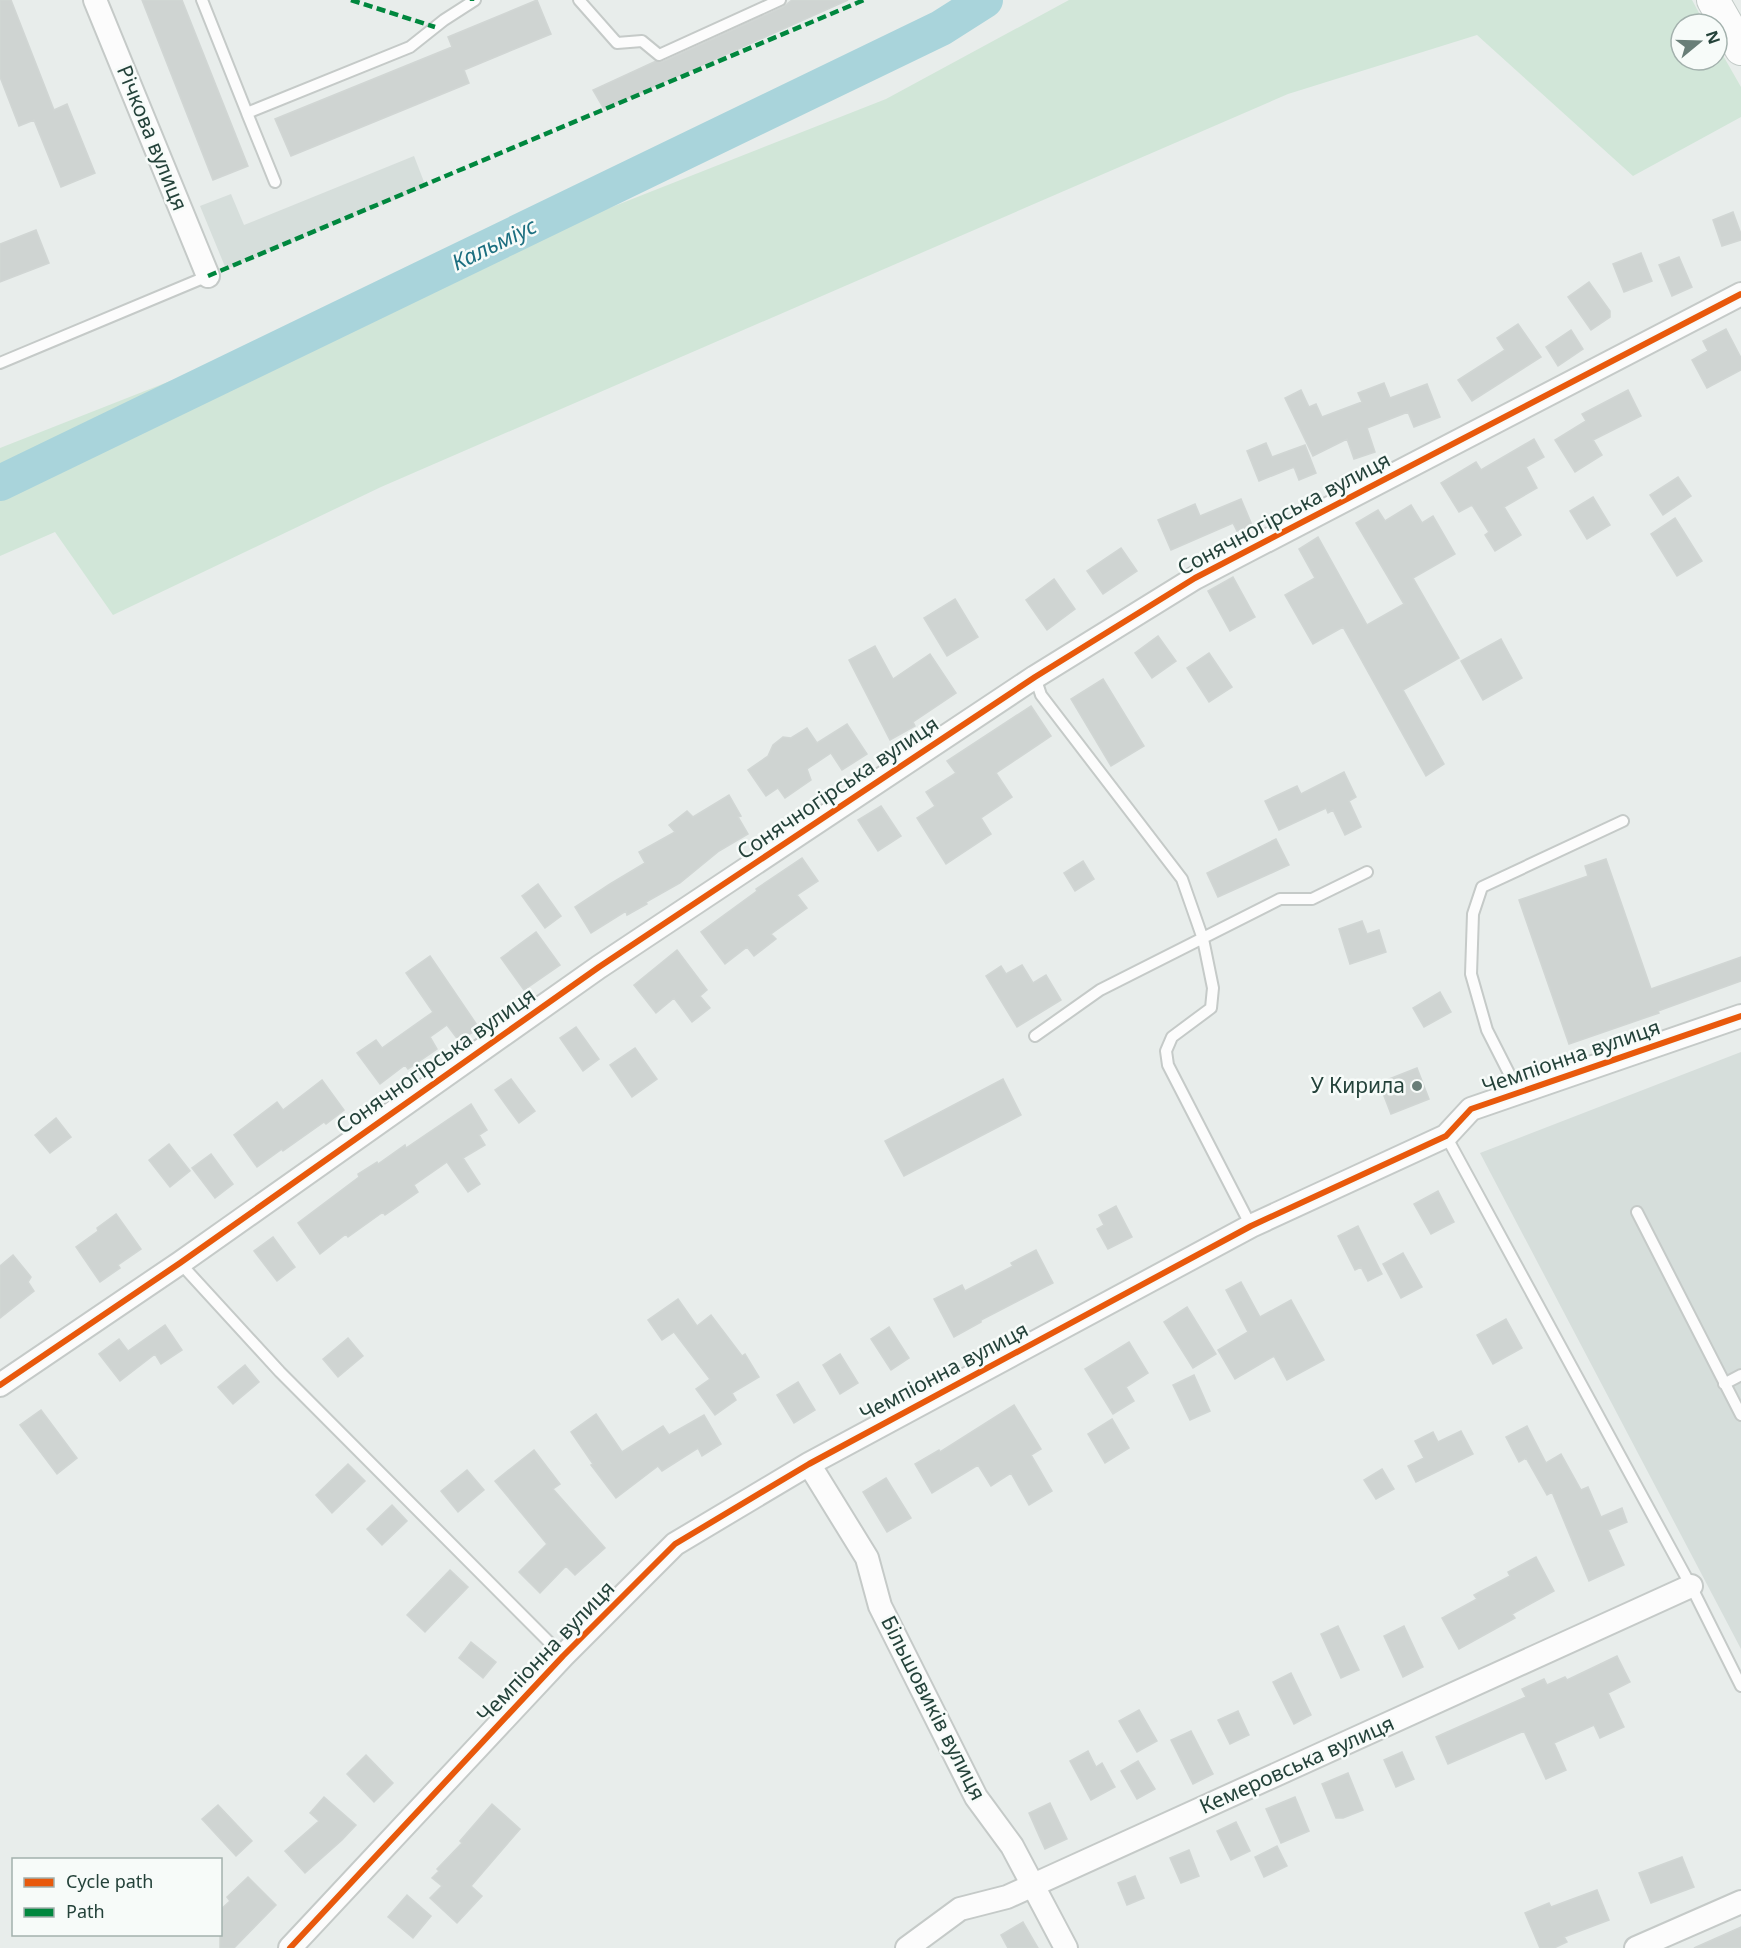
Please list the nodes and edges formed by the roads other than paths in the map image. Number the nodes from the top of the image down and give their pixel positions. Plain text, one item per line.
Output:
1 (95, 0) edge
2 (202, 0) edge
3 (475, 0) edge
4 (579, 0) edge
5 (780, 0) edge
6 (1713, 0) edge
7 (1738, 43) edge
8 (247, 113) junction
9 (275, 182) dead end
10 (208, 276) joint
11 (1741, 294) edge
12 (0, 363) edge
13 (1035, 677) junction
14 (1623, 821) dead end
15 (1367, 872) dead end
16 (1203, 939) junction
17 (1741, 1016) edge
18 (1035, 1036) dead end
19 (1519, 1093) junction
20 (1446, 1136) junction
21 (1637, 1212) dead end
22 (1251, 1226) junction
23 (180, 1263) junction
24 (1741, 1375) edge
25 (1724, 1384) junction
26 (0, 1385) edge
27 (1741, 1415) edge
28 (809, 1464) junction
29 (1691, 1586) junction
30 (563, 1656) junction
31 (1741, 1686) edge
32 (1032, 1885) junction
33 (1741, 1902) edge
34 (290, 1948) edge
35 (907, 1948) edge
36 (1066, 1948) edge
37 (1636, 1948) edge

1 - 10 street, Річкова вулиця
2 - 8 lane
3 - 8 lane
4 - 5 lane
6 - 7 main road
8 - 9 lane
10 - 12 lane
11 - 13 street, Сонячногірська вулиця
13 - 16 lane
13 - 23 street, Сонячногірська вулиця
14 - 19 lane
15 - 16 lane
16 - 18 lane
16 - 22 lane
17 - 19 street, Чемпіонна вулиця
19 - 20 street, Чемпіонна вулиця
20 - 22 street, Чемпіонна вулиця
20 - 29 lane
21 - 25 lane
22 - 28 street, Чемпіонна вулиця
23 - 26 street, Сонячногірська вулиця
23 - 30 lane
24 - 25 lane
25 - 27 lane
28 - 30 street, Чемпіонна вулиця
28 - 32 street, Більшовиків вулиця
29 - 31 lane
29 - 32 street, Кемеровська вулиця
30 - 34 street, Чемпіонна вулиця
32 - 35 street, Кемеровська вулиця
32 - 36 street, Більшовиків вулиця
33 - 37 street

